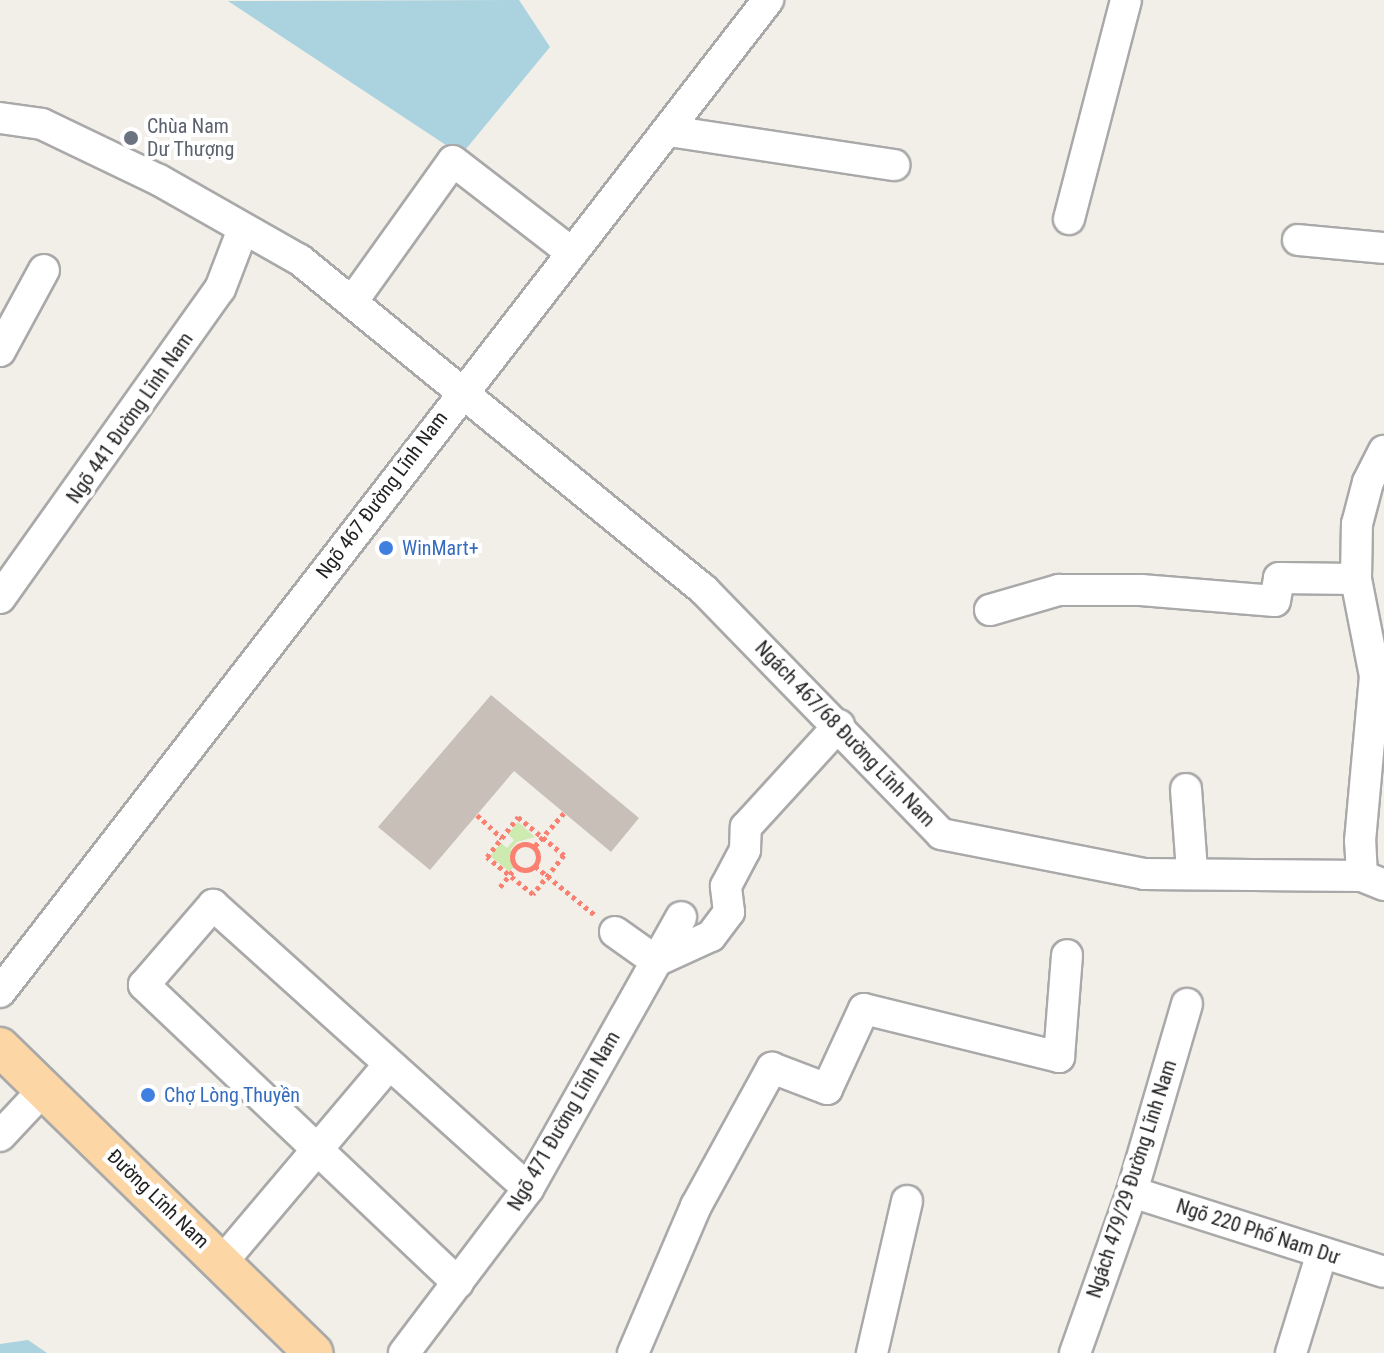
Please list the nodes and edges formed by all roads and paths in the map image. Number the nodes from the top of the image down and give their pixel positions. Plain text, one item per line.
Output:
1 (768, 0) edge
2 (1126, 0) edge
3 (0, 118) edge
4 (669, 131) junction
5 (894, 165) dead end
6 (1069, 219) dead end
7 (243, 229) junction
8 (1298, 240) dead end
9 (1384, 248) edge
10 (572, 253) junction
11 (44, 270) dead end
12 (352, 302) junction
13 (0, 351) edge
14 (463, 388) junction
15 (1384, 451) edge
16 (1356, 579) junction
17 (0, 598) edge
18 (990, 610) dead end
19 (839, 725) junction
20 (1186, 789) dead end
21 (564, 813) dead end
22 (477, 815) dead end
23 (542, 837) junction
24 (502, 838) junction
25 (535, 846) junction
26 (535, 866) junction
27 (516, 867) junction
28 (1192, 871) junction
29 (510, 875) junction
30 (547, 876) junction
31 (1373, 881) edge
32 (500, 887) dead end
33 (574, 898) dead end
34 (681, 917) dead end
35 (615, 932) dead end
36 (1067, 955) dead end
37 (656, 961) junction
38 (0, 992) edge
39 (1187, 1004) dead end
40 (0, 1047) edge
41 (387, 1067) junction
42 (45, 1088) junction
43 (0, 1136) edge
44 (317, 1151) junction
45 (528, 1189) junction
46 (1132, 1192) junction
47 (907, 1201) dead end
48 (1322, 1253) junction
49 (223, 1261) junction
50 (1384, 1272) edge
51 (458, 1283) junction
52 (314, 1353) edge
53 (404, 1353) edge
54 (633, 1353) edge
55 (872, 1353) edge
56 (1075, 1353) edge
57 (1291, 1353) edge

1 - 4 street, Ngõ 467 Đường Lĩnh Nam
2 - 6 street
3 - 7 street, Ngách 467/68 Đường Lĩnh Nam
4 - 5 street
4 - 10 street, Ngõ 467 Đường Lĩnh Nam
7 - 12 street, Ngách 467/68 Đường Lĩnh Nam
7 - 17 street, Ngõ 441 Đường Lĩnh Nam
8 - 9 street
10 - 12 street
10 - 14 street, Ngõ 467 Đường Lĩnh Nam
11 - 13 street
12 - 14 street, Ngách 467/68 Đường Lĩnh Nam
14 - 19 street, Ngách 467/68 Đường Lĩnh Nam
14 - 38 street, Ngõ 467 Đường Lĩnh Nam
15 - 16 street
16 - 18 street
16 - 31 street
19 - 28 street, Ngách 467/68 Đường Lĩnh Nam
19 - 37 street
20 - 28 street
21 - 23 path
22 - 24 path
23 - 24 path
23 - 25 path
23 - 30 path
24 - 29 path
25 - 26 path
25 - 27 path
26 - 27 path
26 - 30 path
27 - 29 path
28 - 31 street, Ngách 467/68 Đường Lĩnh Nam
29 - 30 path
29 - 32 path
30 - 33 path
34 - 37 street, Ngõ 471 Đường Lĩnh Nam
35 - 37 street
36 - 54 street
37 - 45 street, Ngõ 471 Đường Lĩnh Nam
39 - 46 street, Ngách 479/29 Đường Lĩnh Nam
40 - 42 main road, Đường Lĩnh Nam
41 - 44 street
41 - 44 street
41 - 45 street
42 - 43 street
42 - 49 main road, Đường Lĩnh Nam
44 - 49 street
44 - 51 street
45 - 51 street, Ngõ 471 Đường Lĩnh Nam
46 - 48 street, Ngõ 220 Phố Nam Dư
46 - 56 street, Ngách 479/29 Đường Lĩnh Nam
47 - 55 street
48 - 50 street, Ngõ 220 Phố Nam Dư
48 - 57 street
49 - 52 main road, Đường Lĩnh Nam
51 - 53 street, Ngõ 471 Đường Lĩnh Nam

